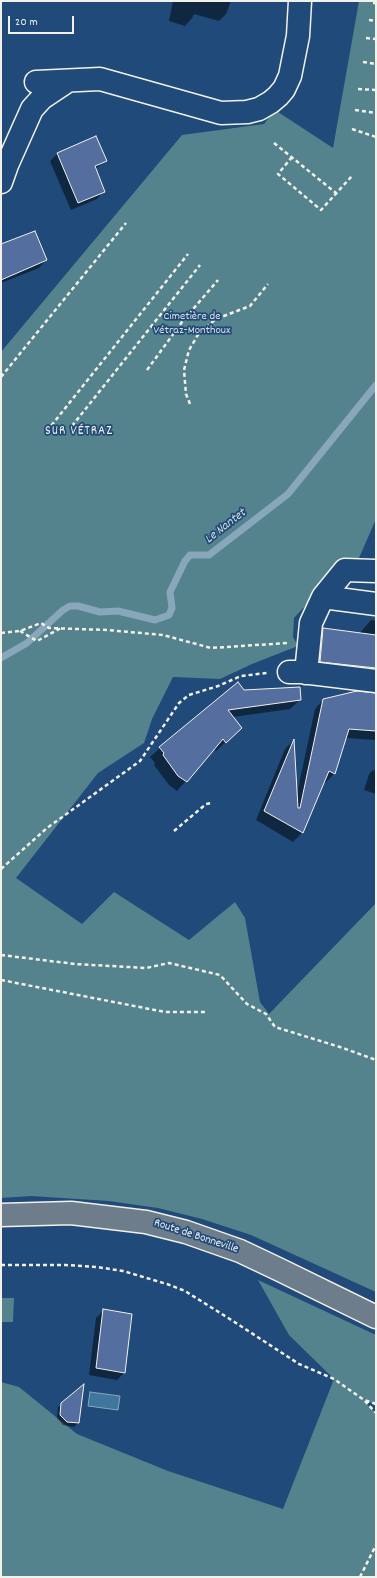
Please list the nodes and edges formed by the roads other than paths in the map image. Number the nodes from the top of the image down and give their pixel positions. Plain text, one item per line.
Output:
1 (300, 1) edge
2 (36, 82) dead end
3 (66, 82) junction
4 (1, 182) edge
5 (376, 571) edge
6 (323, 598) junction
7 (376, 604) edge
8 (376, 681) edge
9 (1, 1215) edge
10 (376, 1317) edge

1 - 3 street
2 - 3 street
3 - 4 street
5 - 6 street
6 - 7 street
6 - 8 street
9 - 10 main road, Route de Bonneville

